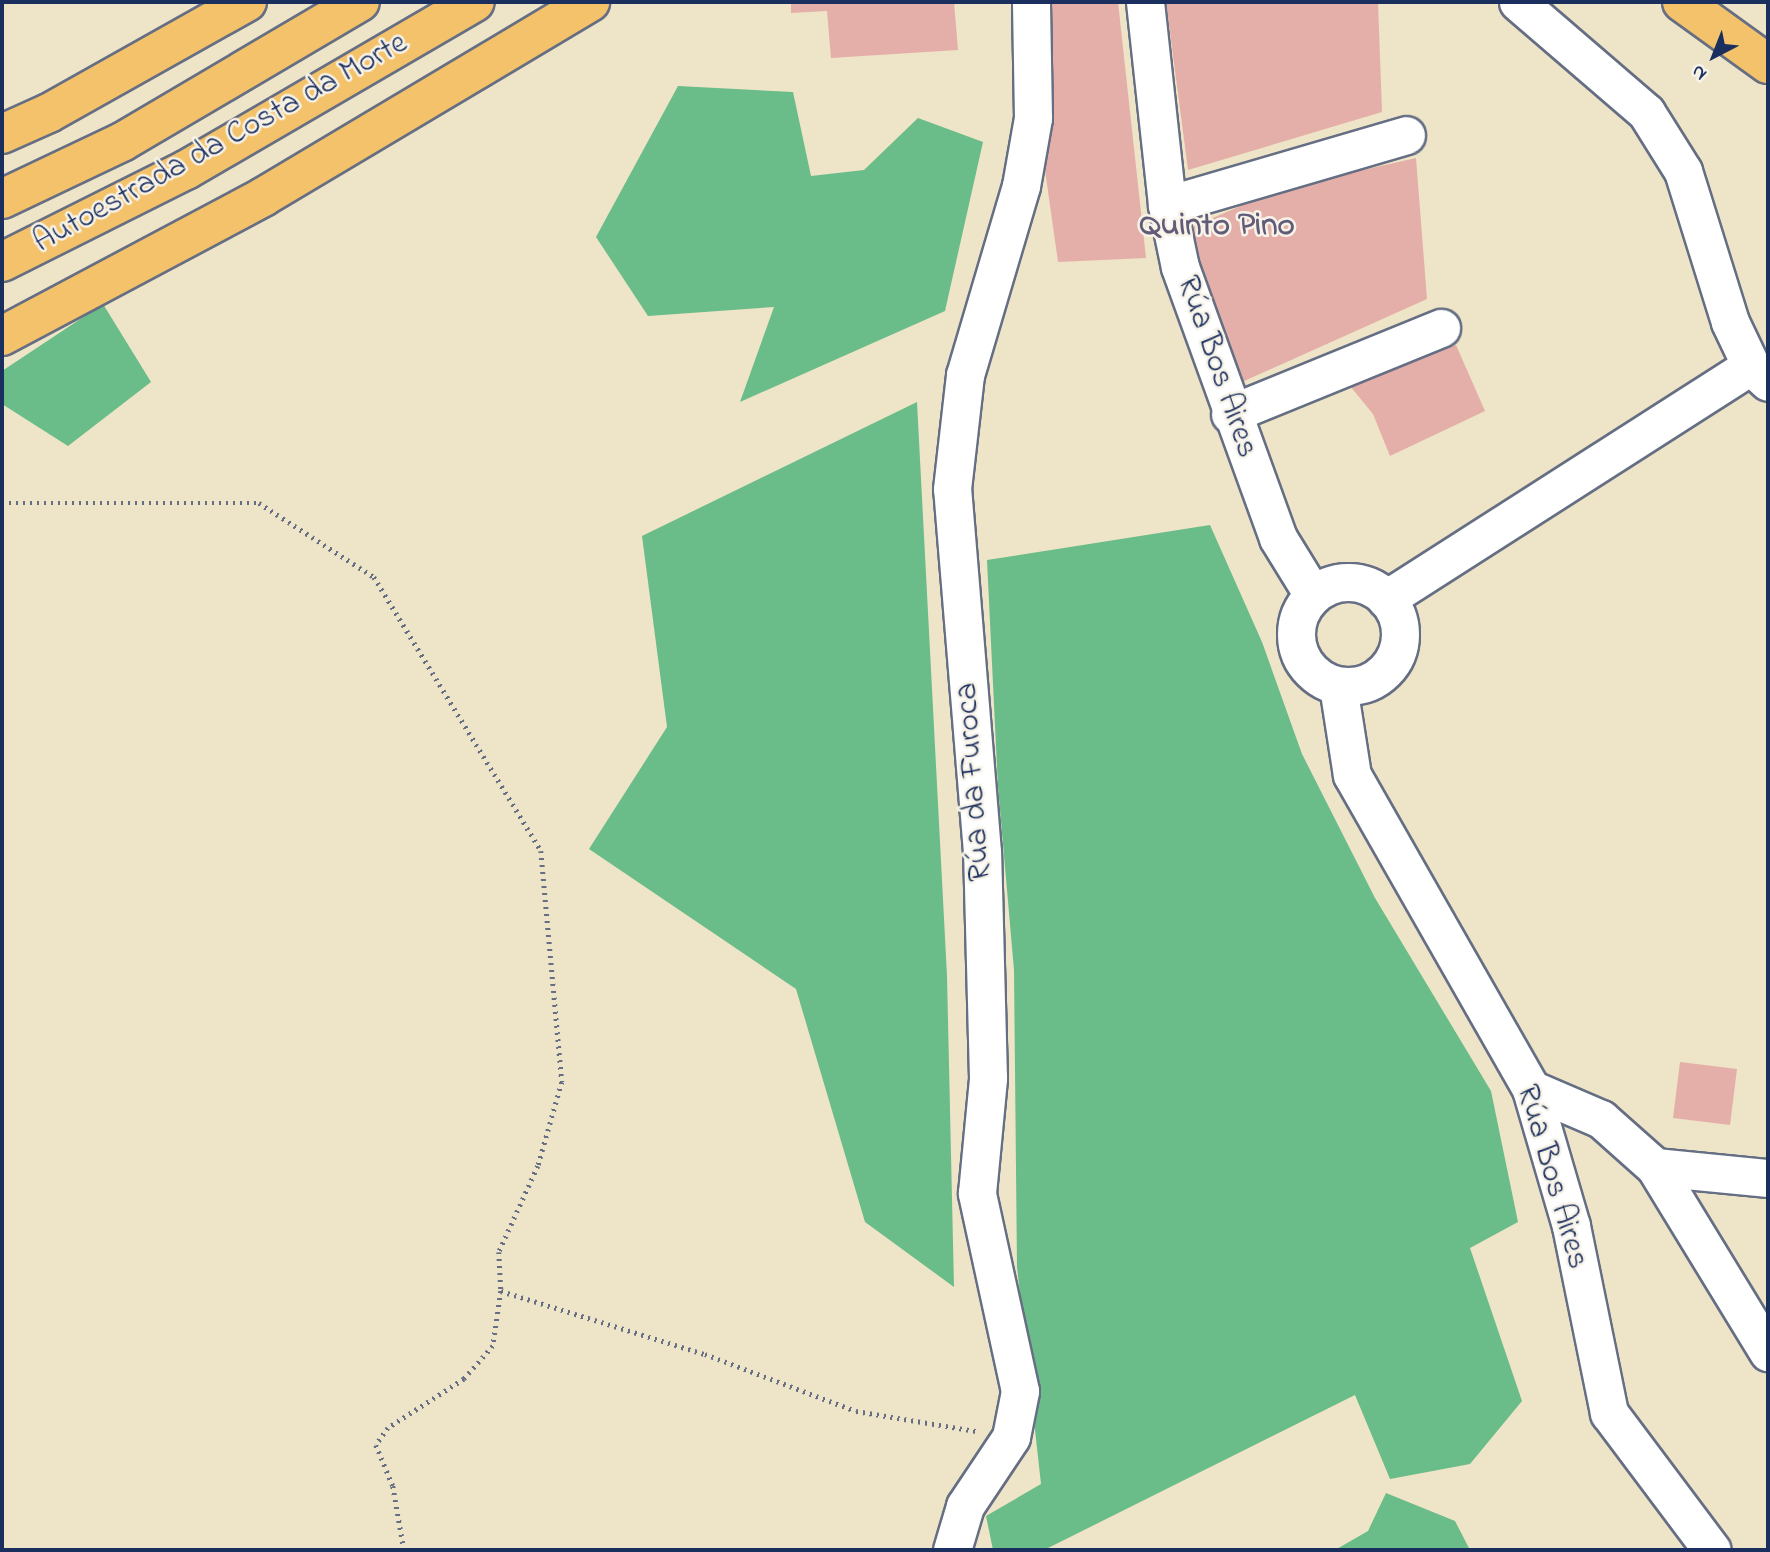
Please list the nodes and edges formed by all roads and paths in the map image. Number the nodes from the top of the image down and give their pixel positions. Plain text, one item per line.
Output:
1 (247, 2) edge
2 (360, 2) edge
3 (475, 2) edge
4 (590, 2) edge
5 (1031, 2) edge
6 (1145, 2) edge
7 (1518, 2) edge
8 (1682, 2) edge
9 (1768, 64) edge
10 (2, 134) edge
11 (1406, 135) dead end
12 (2, 199) edge
13 (1167, 205) junction
14 (2, 262) edge
15 (1440, 328) dead end
16 (2, 335) edge
17 (1760, 374) edge
18 (1230, 414) junction
19 (2, 503) edge
20 (1313, 595) junction
21 (1386, 599) junction
22 (1338, 686) junction
23 (1531, 1089) junction
24 (1655, 1167) junction
25 (1768, 1178) edge
26 (501, 1291) junction
27 (1768, 1352) edge
28 (1011, 1437) junction
29 (404, 1550) edge
30 (952, 1550) edge
31 (1712, 1550) edge

1 - 10 main road
2 - 12 main road, Autoestrada da Costa da Morte
3 - 14 main road, Autoestrada da Costa da Morte
4 - 16 main road
5 - 28 street, Rúa da Furoca
6 - 13 street, Rúa Bos Aires
7 - 17 street
8 - 9 main road
11 - 13 street
13 - 18 street, Rúa Bos Aires
15 - 18 street
17 - 21 street
18 - 20 street, Rúa Bos Aires
19 - 26 path
20 - 21 street
20 - 22 street
21 - 22 street
22 - 23 street, Rúa Bos Aires
23 - 24 street
23 - 31 street, Rúa Bos Aires
24 - 25 street
24 - 27 street
26 - 28 path
26 - 29 path
28 - 30 street, Rúa da Furoca

